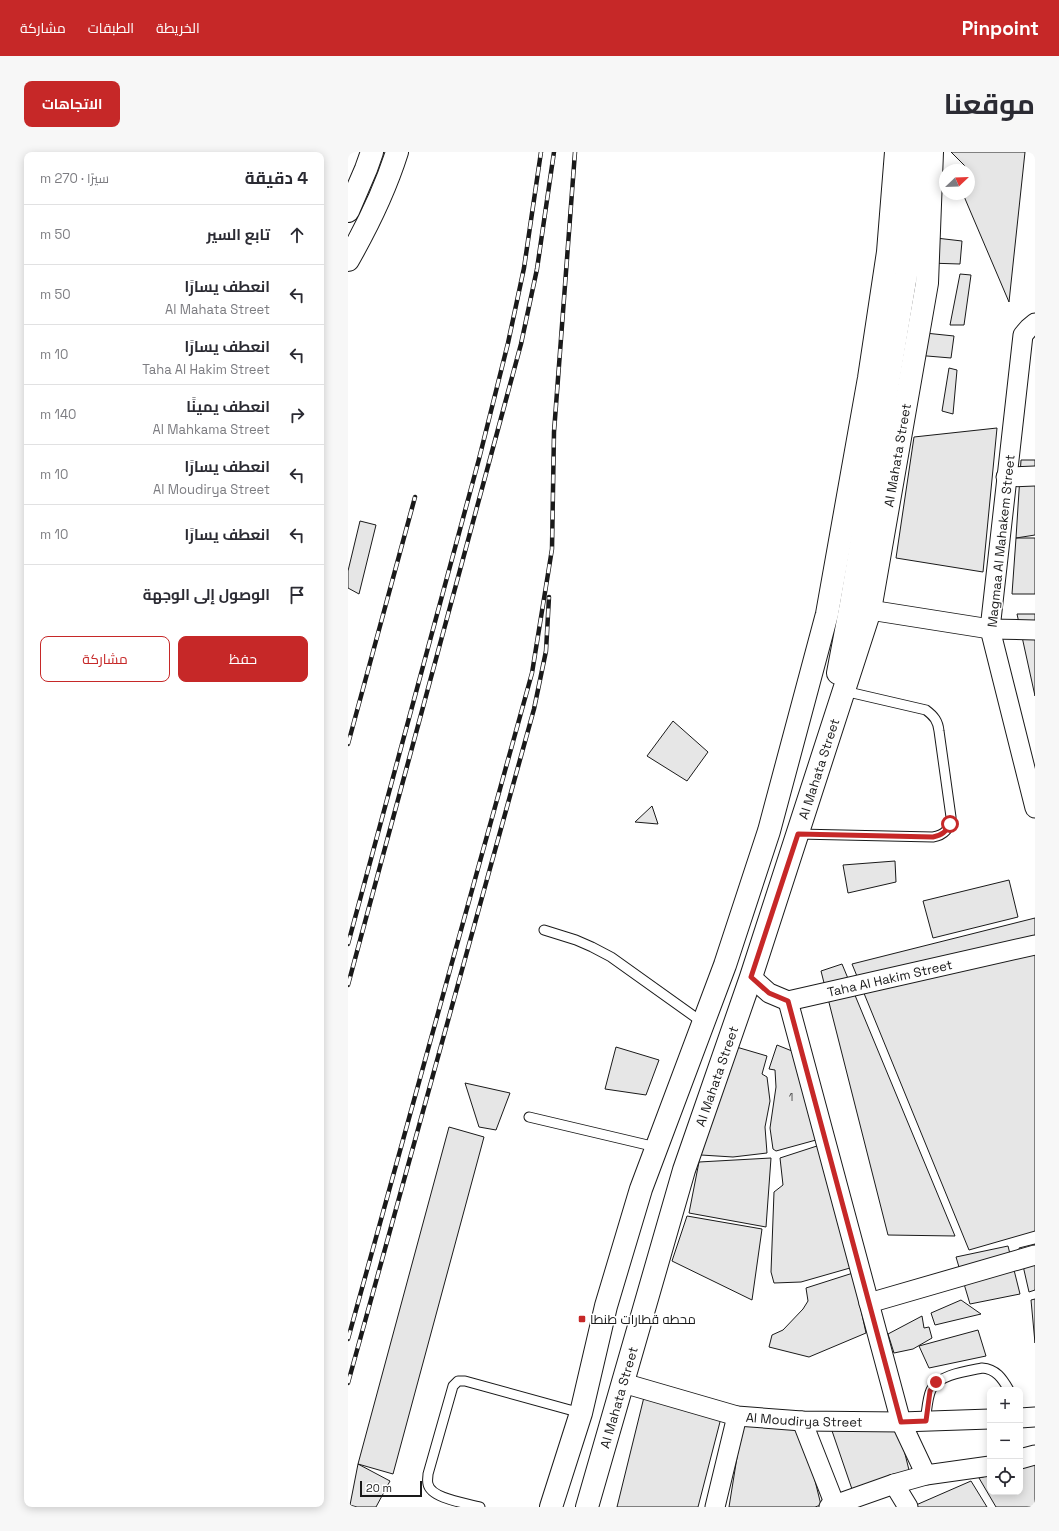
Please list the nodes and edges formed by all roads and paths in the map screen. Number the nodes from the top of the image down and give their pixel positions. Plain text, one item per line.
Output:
1 (372, 152) edge
2 (397, 152) edge
3 (896, 152) edge
4 (914, 152) edge
5 (932, 152) edge
6 (348, 210) edge
7 (348, 260) edge
8 (1035, 323) edge
9 (1035, 476) edge
10 (1006, 477) junction
11 (870, 610) junction
12 (990, 629) junction
13 (1035, 630) edge
14 (844, 692) junction
15 (1029, 761) edge
16 (820, 765) junction
17 (1035, 808) edge
18 (798, 834) junction
19 (544, 930) dead end
20 (1035, 945) edge
21 (751, 977) junction
22 (788, 1001) junction
23 (702, 1022) junction
24 (529, 1117) dead end
25 (656, 1147) junction
26 (1035, 1255) edge
27 (869, 1303) junction
28 (623, 1383) junction
29 (1007, 1387) edge
30 (737, 1416) junction
31 (579, 1418) junction
32 (987, 1419) edge
33 (802, 1421) junction
34 (926, 1421) junction
35 (901, 1422) junction
36 (609, 1432) junction
37 (1035, 1455) edge
38 (1023, 1458) edge
39 (987, 1466) edge
40 (926, 1475) junction
41 (894, 1484) junction
42 (832, 1506) edge
43 (480, 1507) edge
44 (551, 1507) edge
45 (588, 1507) edge
46 (715, 1507) edge
47 (908, 1507) edge

1 - 6 main road
2 - 7 main road
3 - 23 main road
4 - 16 main road
5 - 11 main road, Al Mahata Street
8 - 10 street, Magmaa Al Mahakem Street
9 - 10 street
10 - 12 street, Magmaa Al Mahakem Street
11 - 12 street
11 - 14 main road, Al Mahata Street
12 - 13 street
12 - 15 street, Magmaa Al Mahakem Street
14 - 16 main road, Al Mahata Street
14 - 18 lane
15 - 17 street, Magmaa Al Mahakem Street
16 - 18 main road, Al Mahata Street
18 - 21 main road, Al Mahata Street
19 - 23 lane
20 - 22 street, Taha Al Hakim Street
21 - 22 street
21 - 28 main road, Al Mahata Street
22 - 27 street
23 - 25 main road
24 - 25 lane
25 - 31 main road
26 - 27 street
27 - 35 street
28 - 30 street, Al Moudirya Street
28 - 36 main road, Al Mahata Street
29 - 34 lane
30 - 33 street, Al Moudirya Street
30 - 46 street
31 - 36 main road
31 - 43 lane
31 - 44 main road
32 - 34 street, Al Moudirya Street
33 - 35 street, Al Moudirya Street
33 - 42 street
34 - 35 street, Al Moudirya Street
35 - 40 street
36 - 45 main road, Al Mahata Street
37 - 38 street
39 - 40 street
40 - 41 street
41 - 42 street
41 - 47 street

